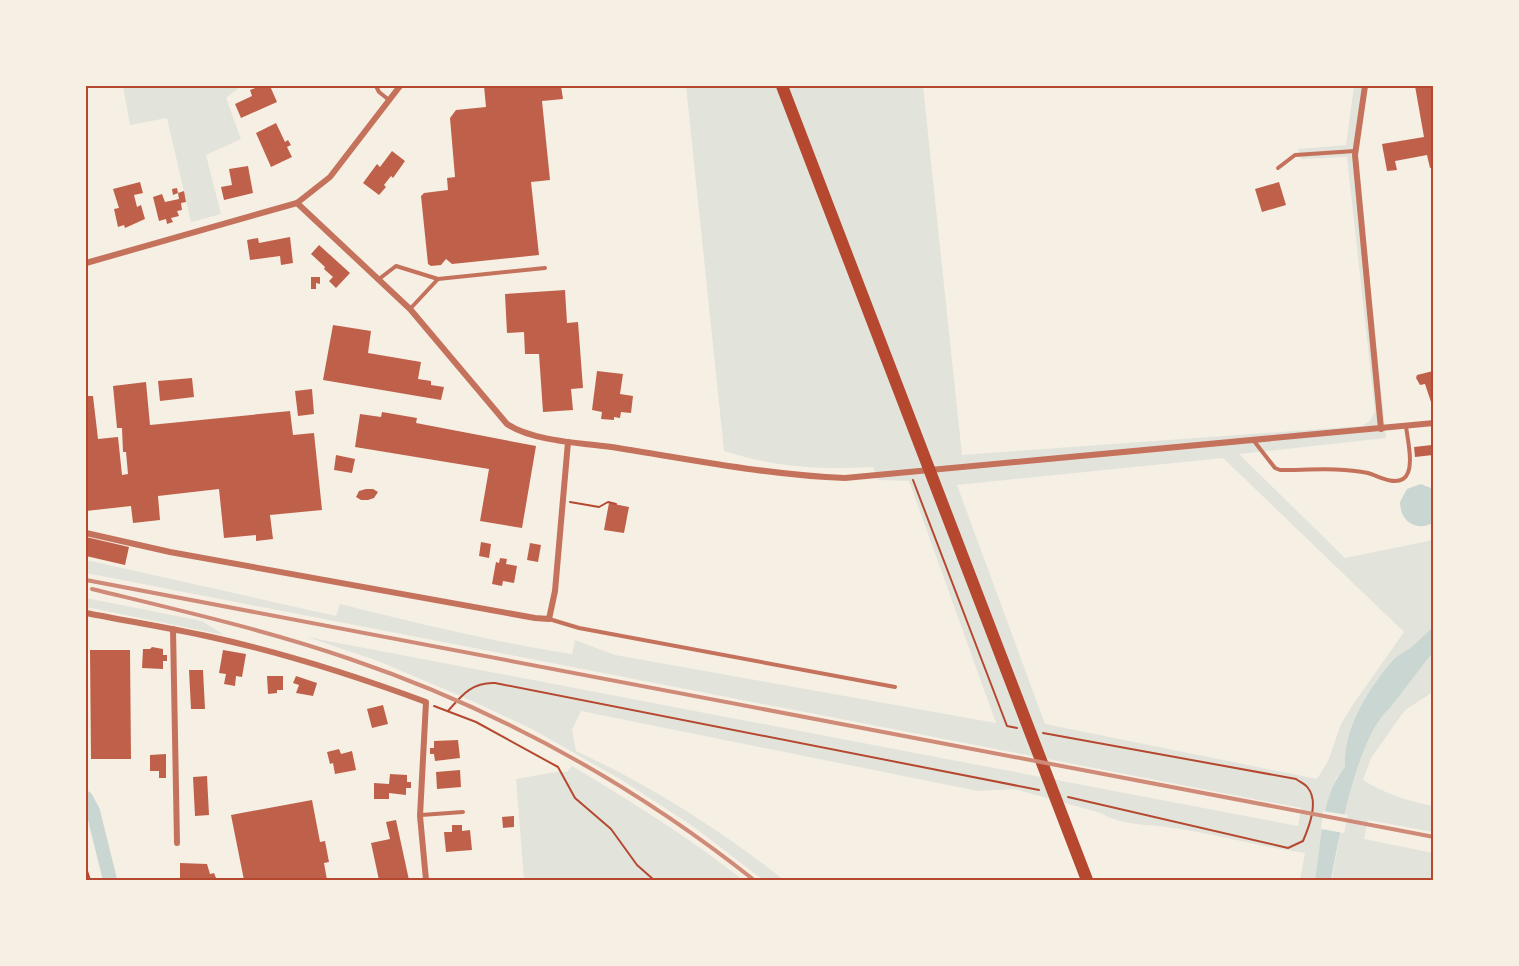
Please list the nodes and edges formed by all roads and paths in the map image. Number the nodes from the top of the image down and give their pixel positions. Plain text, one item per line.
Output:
1 (376, 86) edge
2 (400, 86) edge
3 (782, 86) edge
4 (1365, 86) edge
5 (389, 100) junction
6 (1356, 151) junction
7 (1278, 168) dead end
8 (297, 203) junction
9 (86, 263) edge
10 (545, 268) dead end
11 (379, 279) junction
12 (438, 279) junction
13 (410, 309) junction
14 (1434, 423) edge
15 (1406, 426) junction
16 (1382, 429) junction
17 (1254, 441) junction
18 (568, 442) junction
19 (910, 473) junction
20 (561, 500) junction
21 (616, 504) dead end
22 (86, 532) edge
23 (86, 613) edge
24 (549, 618) junction
25 (172, 629) junction
26 (895, 687) dead end
27 (426, 702) junction
28 (448, 711) junction
29 (1018, 728) dead end
30 (1041, 732) dead end
31 (1048, 792) dead end
32 (1059, 795) dead end
33 (463, 812) dead end
34 (420, 816) junction
35 (177, 843) dead end
36 (86, 868) edge
37 (90, 880) edge
38 (426, 880) edge
39 (654, 880) edge
40 (1087, 880) edge

1 - 5 lane
2 - 5 street
3 - 40 main road
4 - 6 street
5 - 8 street
6 - 7 lane
6 - 16 street
8 - 9 street
8 - 11 street
10 - 12 lane
11 - 12 lane
11 - 13 street
12 - 13 lane
13 - 18 street
14 - 15 street
15 - 16 street
15 - 17 lane
16 - 17 street
17 - 19 street
18 - 19 street
18 - 20 street
19 - 29 path
20 - 21 path
20 - 24 street
22 - 24 street
23 - 25 street
24 - 26 lane
25 - 27 street
25 - 35 street
27 - 28 path
27 - 34 street
28 - 31 path
28 - 39 path
30 - 32 path
33 - 34 lane
34 - 38 street
36 - 37 path

